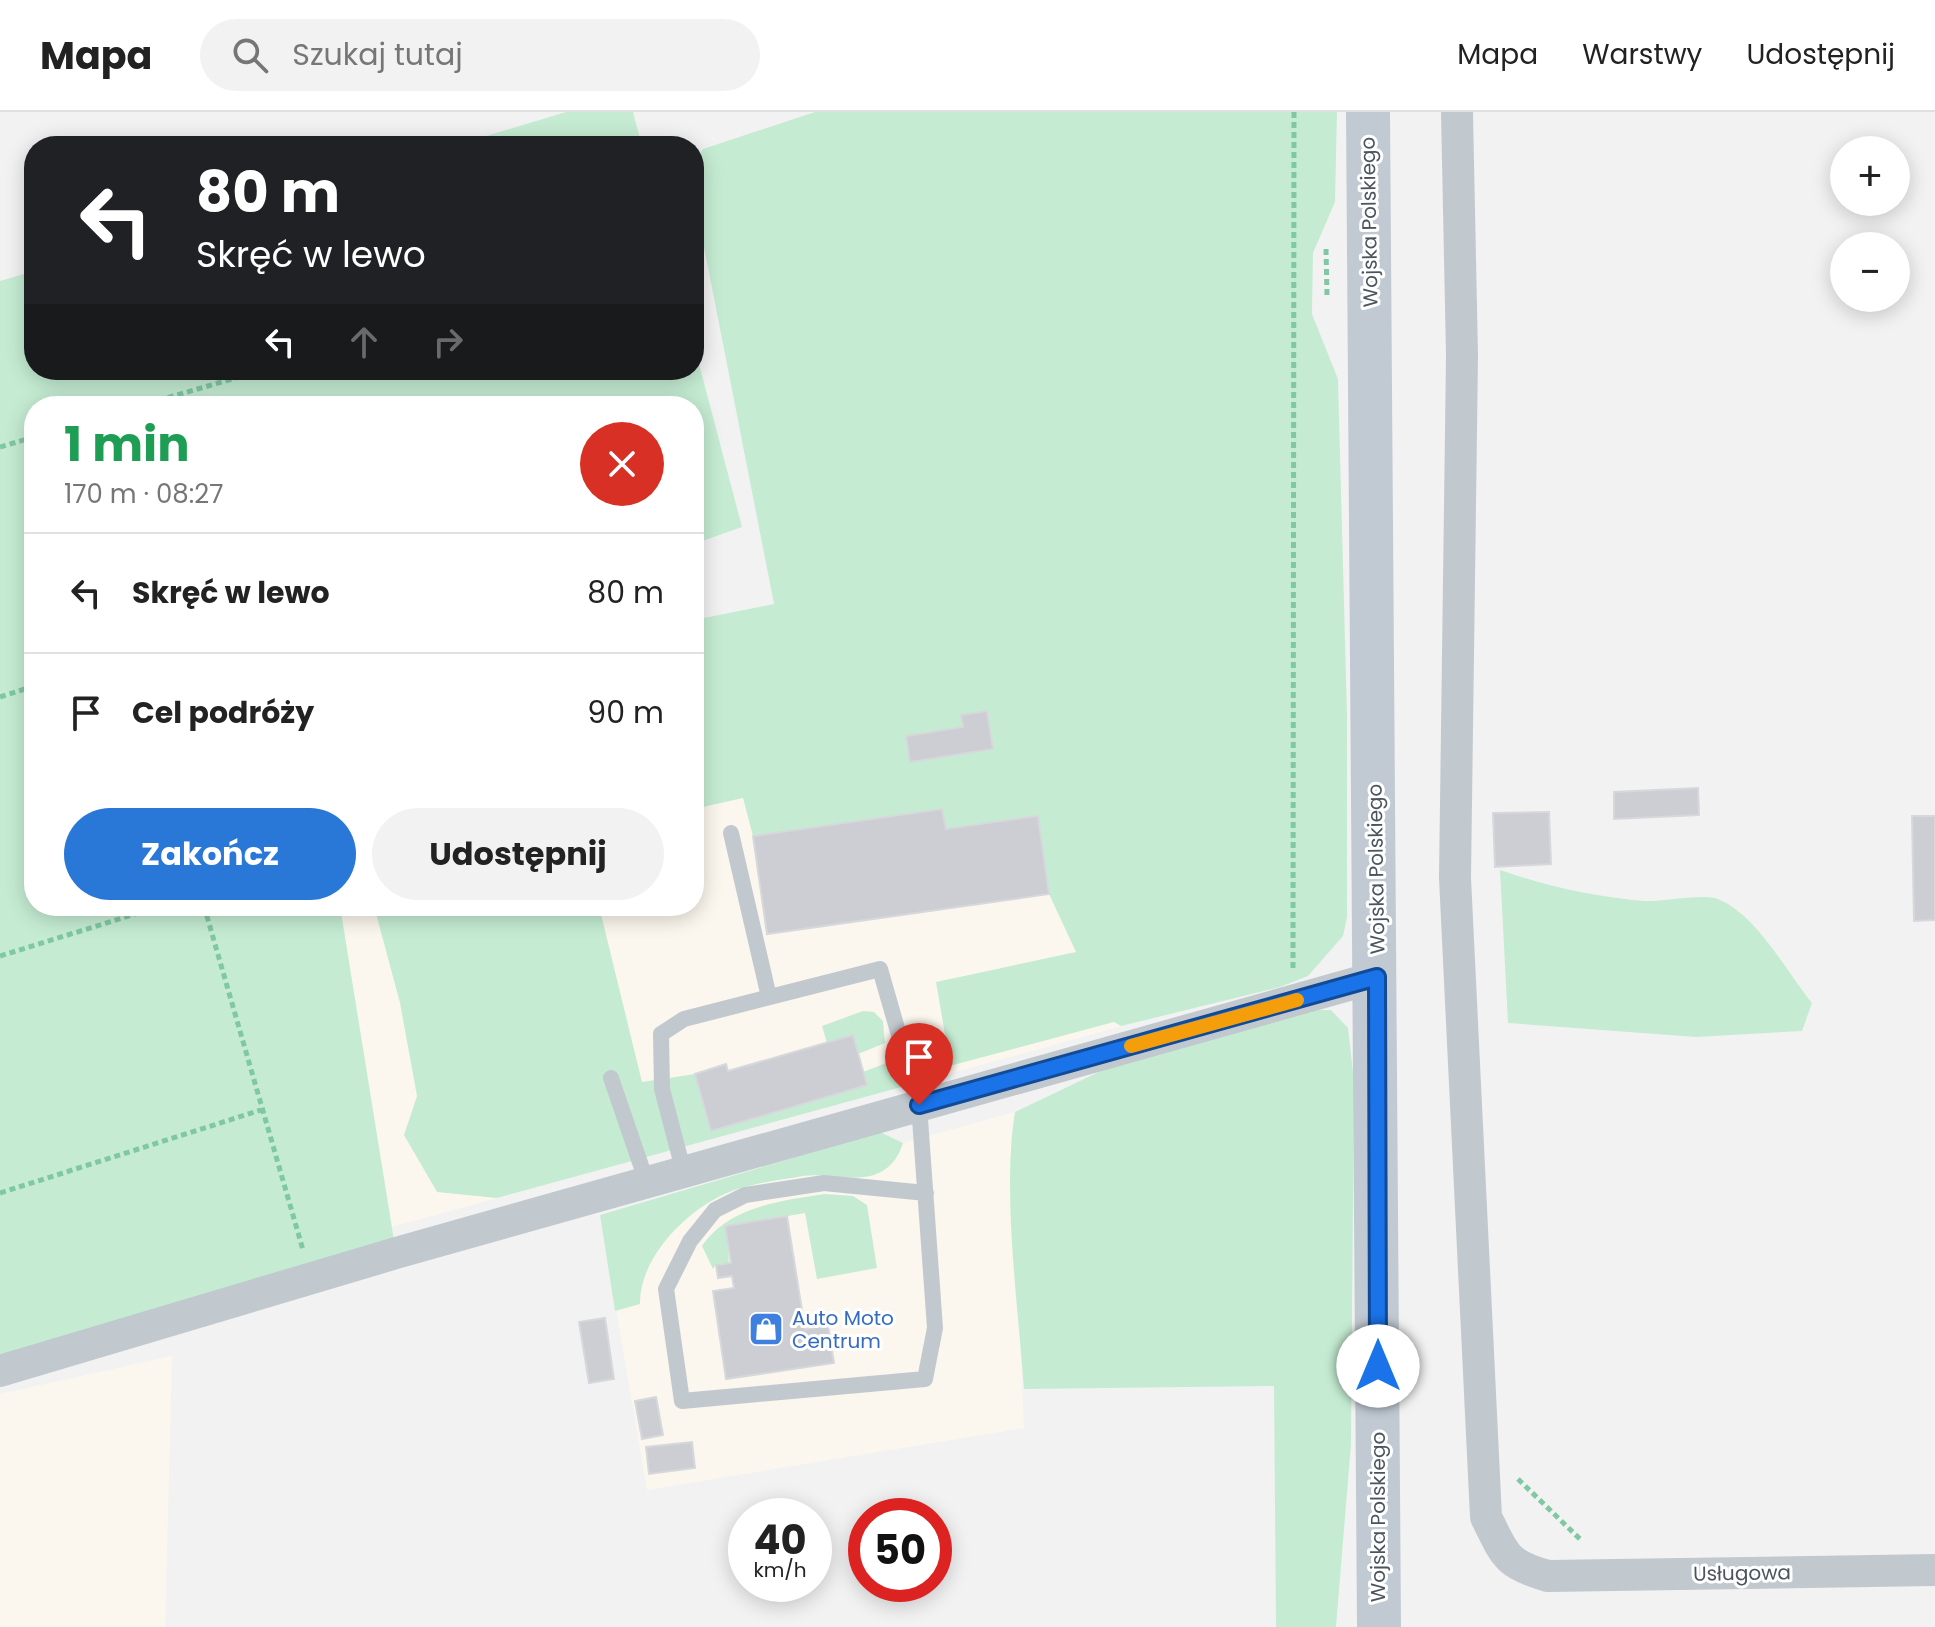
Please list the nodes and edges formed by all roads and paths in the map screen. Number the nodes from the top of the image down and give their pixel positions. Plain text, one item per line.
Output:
1 (1294, 112) edge
2 (1368, 112) edge
3 (1457, 112) edge
4 (229, 380) edge
5 (173, 396) edge
6 (24, 440) edge
7 (0, 447) edge
8 (24, 689) edge
9 (0, 697) edge
10 (731, 833) dead end
11 (129, 916) edge
12 (207, 916) edge
13 (0, 956) edge
14 (1377, 977) junction
15 (769, 997) junction
16 (1293, 1001) junction
17 (611, 1078) dead end
18 (919, 1105) junction
19 (261, 1110) junction
20 (684, 1173) junction
21 (647, 1183) junction
22 (0, 1193) edge
23 (926, 1193) junction
24 (311, 1278) junction
25 (0, 1371) edge
26 (1516, 1477) dead end
27 (1597, 1541) dead end
28 (1935, 1570) edge
29 (1379, 1627) edge

1 - 16 path
2 - 14 main road, Wojska Polskiego
3 - 28 street, Usługowa
4 - 5 path
6 - 7 path
8 - 9 path
10 - 15 lane
11 - 13 path
12 - 19 path
14 - 16 street
14 - 29 main road, Wojska Polskiego
15 - 18 lane
15 - 20 lane
16 - 18 street
17 - 21 lane
18 - 20 street
18 - 23 lane
19 - 22 path
19 - 24 path
20 - 21 street
21 - 24 street
23 - 23 lane
24 - 25 street
26 - 27 path

